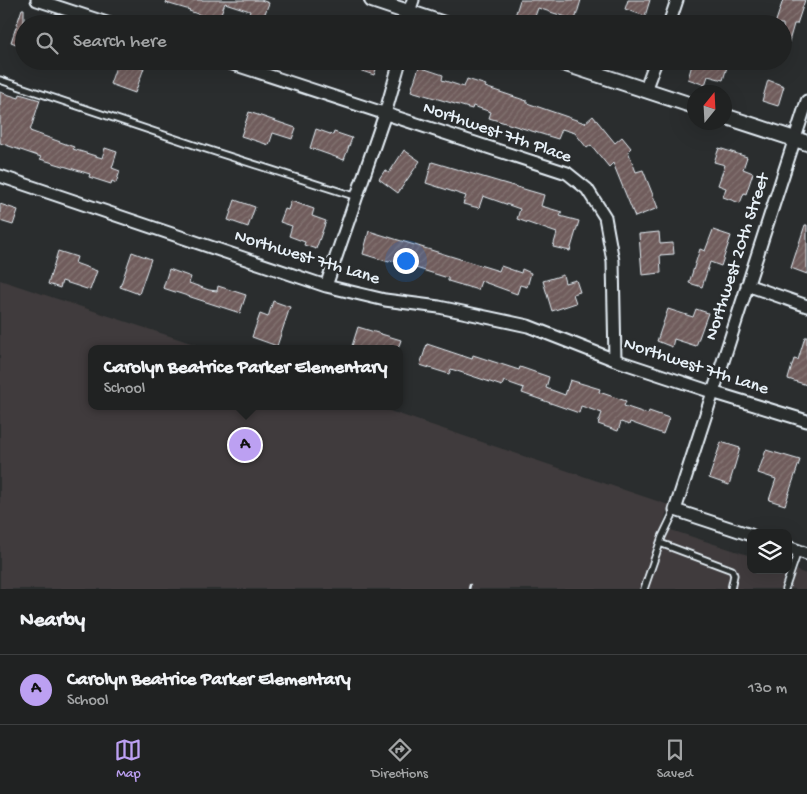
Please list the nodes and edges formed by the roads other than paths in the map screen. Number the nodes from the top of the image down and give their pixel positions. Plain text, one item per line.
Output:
1 (37, 0) edge
2 (372, 0) edge
3 (677, 0) edge
4 (411, 12) edge
5 (83, 15) edge
6 (672, 15) edge
7 (251, 70) edge
8 (397, 70) edge
9 (584, 70) edge
10 (653, 70) edge
11 (0, 80) edge
12 (645, 90) junction
13 (807, 101) edge
14 (687, 104) edge
15 (385, 114) junction
16 (732, 119) edge
17 (801, 141) edge
18 (0, 176) edge
19 (356, 197) junction
20 (326, 286) junction
21 (747, 286) junction
22 (807, 306) edge
23 (615, 360) junction
24 (712, 392) junction
25 (807, 421) edge
26 (676, 510) junction
27 (747, 534) edge
28 (660, 543) junction
29 (798, 550) edge
30 (644, 589) edge
31 (730, 589) edge
32 (785, 589) edge

1 - 5 street
2 - 4 street
3 - 6 street
7 - 15 street, Northwest 7th Place
8 - 15 street
9 - 12 street
10 - 12 street
11 - 19 lane
12 - 14 street
13 - 17 street, Northwest 20th Street
15 - 19 street
15 - 23 street, Northwest 7th Place
16 - 17 street
17 - 21 street, Northwest 20th Street
18 - 20 street, Northwest 7th Lane
19 - 20 street
20 - 23 street, Northwest 7th Lane
21 - 22 street
21 - 24 street, Northwest 20th Street
23 - 24 street, Northwest 7th Lane
24 - 25 street, Northwest 7th Lane
24 - 26 street, Northwest 20th Street
26 - 27 street
26 - 28 lane
28 - 30 lane
28 - 31 lane
29 - 32 lane

